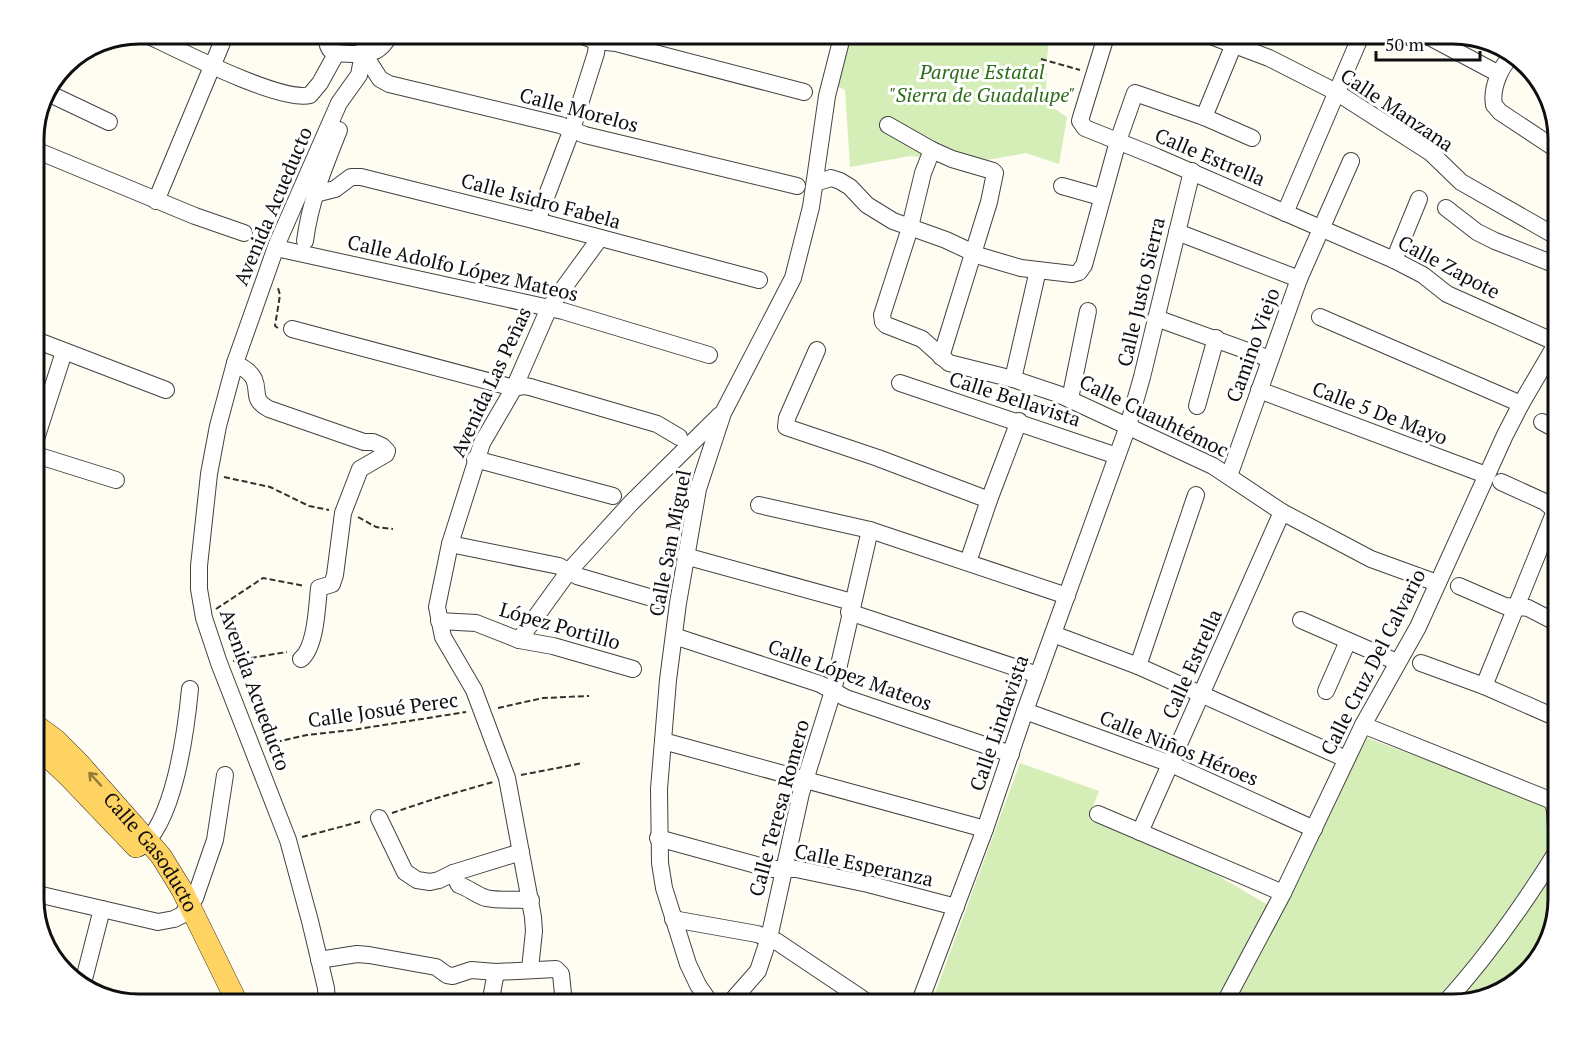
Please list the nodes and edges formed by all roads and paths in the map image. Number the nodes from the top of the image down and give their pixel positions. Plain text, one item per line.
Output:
1 (166, 44) edge
2 (221, 44) edge
3 (327, 44) edge
4 (366, 44) edge
5 (383, 44) edge
6 (597, 44) edge
7 (620, 44) edge
8 (840, 44) edge
9 (1104, 44) edge
10 (1234, 44) joint
11 (1357, 44) edge
12 (1443, 44) edge
13 (336, 54) junction
14 (364, 54) junction
15 (1041, 58) dead end
16 (1508, 61) edge
17 (211, 66) junction
18 (1094, 74) junction
19 (1499, 74) junction
20 (357, 81) junction
21 (804, 92) dead end
22 (1336, 92) junction
23 (54, 95) edge
24 (1204, 117) junction
25 (109, 122) dead end
26 (888, 125) dead end
27 (572, 129) junction
28 (1252, 138) dead end
29 (1118, 141) junction
30 (1548, 144) edge
31 (932, 150) junction
32 (44, 154) edge
33 (1351, 161) dead end
34 (1192, 171) junction
35 (816, 183) junction
36 (797, 186) dead end
37 (1062, 186) dead end
38 (315, 194) junction
39 (1101, 197) junction
40 (1419, 199) dead end
41 (156, 201) junction
42 (1446, 208) dead end
43 (1286, 213) junction
44 (537, 220) junction
45 (910, 226) junction
46 (1321, 229) junction
47 (244, 232) dead end
48 (1177, 232) junction
49 (1548, 232) edge
50 (600, 238) junction
51 (305, 241) dead end
52 (276, 248) junction
53 (974, 252) junction
54 (1394, 260) junction
55 (1548, 261) edge
56 (1038, 270) junction
57 (1299, 279) junction
58 (759, 280) dead end
59 (263, 281) junction
60 (549, 308) junction
61 (1088, 311) dead end
62 (1320, 317) dead end
63 (1156, 318) junction
64 (292, 329) joint
65 (1548, 337) edge
66 (1216, 338) junction
67 (44, 344) edge
68 (817, 350) dead end
69 (64, 352) junction
70 (709, 355) dead end
71 (940, 357) junction
72 (1548, 358) edge
73 (1270, 359) junction
74 (235, 363) junction
75 (1013, 379) junction
76 (900, 383) dead end
77 (514, 388) junction
78 (166, 390) dead end
79 (1259, 390) junction
80 (1070, 399) junction
81 (1521, 404) junction
82 (1197, 405) dead end
83 (723, 413) junction
84 (44, 414) edge
85 (1019, 421) junction
86 (1542, 422) dead end
87 (1548, 425) edge
88 (1128, 426) junction
89 (679, 436) dead end
90 (1118, 456) junction
91 (44, 457) edge
92 (475, 459) junction
93 (209, 474) junction
94 (1230, 476) junction
95 (1493, 478) junction
96 (116, 480) dead end
97 (1196, 495) dead end
98 (613, 496) dead end
99 (989, 500) junction
100 (1548, 504) edge
101 (759, 505) dead end
102 (1282, 512) junction
103 (343, 513) junction
104 (393, 529) dead end
105 (870, 530) junction
106 (1548, 532) edge
107 (450, 544) junction
108 (685, 556) junction
109 (968, 562) junction
110 (568, 571) junction
111 (1437, 583) junction
112 (1459, 586) dead end
113 (319, 588) junction
114 (1067, 596) junction
115 (659, 600) dead end
116 (851, 607) junction
117 (1515, 607) junction
118 (204, 618) junction
119 (1548, 618) edge
120 (1302, 620) dead end
121 (439, 621) junction
122 (1053, 634) junction
123 (674, 636) junction
124 (519, 640) junction
125 (1348, 641) junction
126 (301, 659) joint
127 (1397, 662) junction
128 (219, 663) junction
129 (1421, 663) dead end
130 (1138, 666) junction
131 (633, 669) dead end
132 (1038, 675) junction
133 (1484, 686) junction
134 (190, 689) dead end
135 (833, 691) junction
136 (1326, 691) dead end
137 (1202, 695) junction
138 (589, 696) dead end
139 (483, 711) junction
140 (1025, 711) junction
141 (1548, 714) edge
142 (1363, 725) junction
143 (44, 731) edge
144 (663, 741) junction
145 (253, 748) junction
146 (44, 753) edge
147 (1011, 754) junction
148 (1346, 759) junction
149 (583, 763) dead end
150 (1171, 764) junction
151 (225, 775) dead end
152 (507, 778) junction
153 (805, 779) junction
154 (477, 787) dead end
155 (1548, 799) edge
156 (1098, 814) dead end
157 (379, 818) dead end
158 (985, 829) junction
159 (1314, 829) junction
160 (1140, 832) junction
161 (658, 838) junction
162 (144, 845) junction
163 (522, 852) junction
164 (1548, 865) edge
165 (783, 870) junction
166 (453, 873) junction
167 (1283, 893) junction
168 (44, 896) edge
169 (531, 900) junction
170 (956, 907) junction
171 (102, 909) junction
172 (186, 911) junction
173 (673, 919) junction
174 (769, 938) junction
175 (319, 960) junction
176 (530, 969) junction
177 (496, 972) junction
178 (85, 976) edge
179 (219, 994) edge
180 (232, 994) edge
181 (326, 994) edge
182 (492, 994) edge
183 (563, 994) edge
184 (704, 994) edge
185 (738, 994) edge
186 (855, 994) edge
187 (923, 994) edge
188 (1229, 994) edge
189 (1453, 994) edge

1 - 17 street
2 - 17 street
3 - 13 street
4 - 14 street, Avenida Acueducto
5 - 14 street
6 - 27 street
7 - 21 street
8 - 35 street, Calle San Miguel
9 - 18 street
10 - 22 street, Calle Manzana
10 - 24 street
11 - 22 street
12 - 19 street
13 - 14 street
13 - 17 street
14 - 20 street, Avenida Acueducto
14 - 27 street, Calle Morelos
15 - 18 path
16 - 19 street
17 - 41 street
18 - 29 street, Calle Estrella
19 - 30 street
20 - 38 street
20 - 52 street, Avenida Acueducto
22 - 43 street
22 - 49 street, Calle Manzana
23 - 25 street
24 - 28 street
24 - 29 street
26 - 31 street
27 - 36 street, Calle Morelos
27 - 44 street
29 - 34 street, Calle Estrella
29 - 39 street
31 - 45 street
31 - 53 street
32 - 41 street
33 - 46 street, Camino Viejo
34 - 43 street, Calle Estrella
34 - 48 street, Calle Justo Sierra
35 - 45 street
35 - 83 street, Calle San Miguel
37 - 39 street
38 - 44 street, Calle Isidro Fabela
38 - 51 street
39 - 56 street
40 - 54 street
41 - 47 street
42 - 55 street
43 - 46 street, Calle Estrella
44 - 50 street, Calle Isidro Fabela
45 - 53 street
45 - 71 street, Calle Cuauhtémoc
46 - 54 street, Calle Zapote
46 - 57 street, Camino Viejo
48 - 57 street
48 - 63 street, Calle Justo Sierra
50 - 58 street, Calle Isidro Fabela
50 - 60 street, Avenida Las Peñas
52 - 59 street, Avenida Acueducto
52 - 60 street, Calle Adolfo López Mateos
53 - 56 street
53 - 71 street
54 - 65 street, Calle Zapote
56 - 75 street
57 - 73 street, Camino Viejo
59 - 64 path
59 - 74 street, Avenida Acueducto
60 - 70 street, Calle Adolfo López Mateos
60 - 77 street, Avenida Las Peñas
61 - 80 street
62 - 81 street
63 - 66 street
63 - 88 street, Calle Justo Sierra
64 - 77 street
66 - 73 street
66 - 82 street
67 - 69 street
68 - 99 street
69 - 78 street
69 - 84 street
71 - 75 street, Calle Cuauhtémoc
72 - 81 street, Calle Cruz Del Calvario
73 - 79 street, Camino Viejo
74 - 93 street, Avenida Acueducto
74 - 103 street
75 - 80 street, Calle Cuauhtémoc
76 - 85 street, Calle Bellavista
77 - 89 street
77 - 92 street, Avenida Las Peñas
79 - 94 street, Camino Viejo
79 - 95 street, Calle 5 De Mayo
80 - 88 street, Calle Cuauhtémoc
81 - 95 street, Calle Cruz Del Calvario
83 - 108 street, Calle San Miguel
83 - 110 street
85 - 90 street, Calle Bellavista
85 - 99 street
86 - 87 street
88 - 90 street, Calle Justo Sierra
88 - 94 street, Calle Cuauhtémoc
90 - 114 street, Calle Lindavista
91 - 96 street
92 - 98 street
92 - 107 street, Avenida Las Peñas
93 - 103 path
93 - 118 street, Avenida Acueducto
94 - 102 street, Calle Cuauhtémoc
95 - 100 street, Calle 5 De Mayo
95 - 111 street, Calle Cruz Del Calvario
97 - 130 street
99 - 109 street
101 - 105 street
102 - 111 street, Calle Cuauhtémoc
102 - 137 street, Calle Estrella
103 - 104 path
103 - 113 street
105 - 109 street
105 - 116 street, Calle Teresa Romero
106 - 117 street
107 - 110 street
107 - 121 street, Avenida Las Peñas
108 - 116 street
108 - 123 street, Calle San Miguel
109 - 114 street
110 - 115 street
110 - 124 street
111 - 127 street, Calle Cruz Del Calvario
112 - 117 street
113 - 118 path
113 - 126 street
114 - 122 street, Calle Lindavista
116 - 132 street
116 - 135 street, Calle Teresa Romero
117 - 119 street
117 - 133 street
118 - 128 street, Avenida Acueducto
120 - 125 street
121 - 124 street, López Portillo
121 - 139 street, Avenida Las Peñas
122 - 130 street
122 - 132 street, Calle Lindavista
123 - 135 street, Calle López Mateos
123 - 144 street, Calle San Miguel
124 - 131 street, López Portillo
125 - 127 street
125 - 136 street
126 - 128 path
127 - 142 street, Calle Cruz Del Calvario
128 - 145 street, Avenida Acueducto
129 - 133 street
130 - 137 street
132 - 140 street, Calle Lindavista
133 - 141 street
134 - 162 street
135 - 147 street, Calle López Mateos
135 - 153 street, Calle Teresa Romero
137 - 148 street
137 - 150 street, Calle Estrella
138 - 139 path, Calle Josué Perec
139 - 145 path, Calle Josué Perec
139 - 152 street, Avenida Las Peñas
140 - 147 street, Calle Lindavista
140 - 150 street, Calle Niños Héroes
142 - 148 street, Calle Cruz Del Calvario
142 - 155 street
162 -> 143 main road, Calle Gasoducto
144 - 153 street
144 - 161 street, Calle San Miguel
145 - 175 street, Avenida Acueducto
146 - 162 main road, Calle Gasoducto
147 - 158 street, Calle Lindavista
148 - 159 street, Calle Cruz Del Calvario
149 - 152 path
150 - 159 street, Calle Niños Héroes
150 - 160 street, Calle Estrella
151 - 172 street
152 - 154 path
152 - 163 street, Avenida Las Peñas
153 - 158 street
153 - 165 street, Calle Teresa Romero
156 - 160 street
157 - 166 street
158 - 170 street, Calle Lindavista
159 - 167 street, Calle Cruz Del Calvario
160 - 167 street
161 - 165 street, Calle Esperanza
161 - 173 street, Calle San Miguel
162 - 172 main road, Calle Gasoducto
163 - 166 street
163 - 169 street, Avenida Las Peñas
164 - 189 street
165 - 170 street, Calle Esperanza
165 - 174 street, Calle Teresa Romero
166 - 169 street
167 - 188 street, Calle Cruz Del Calvario
168 - 171 street
169 - 176 street, Avenida Las Peñas
170 - 187 street, Calle Lindavista
171 - 172 street
171 - 178 street
172 - 179 main road, Calle Gasoducto
172 - 180 main road, Calle Gasoducto
173 - 174 street
173 - 184 street, Calle San Miguel
174 - 185 street, Calle Teresa Romero
174 - 186 street
175 - 177 street
175 - 181 street, Avenida Acueducto
176 - 177 street
176 - 183 street
177 - 182 street

